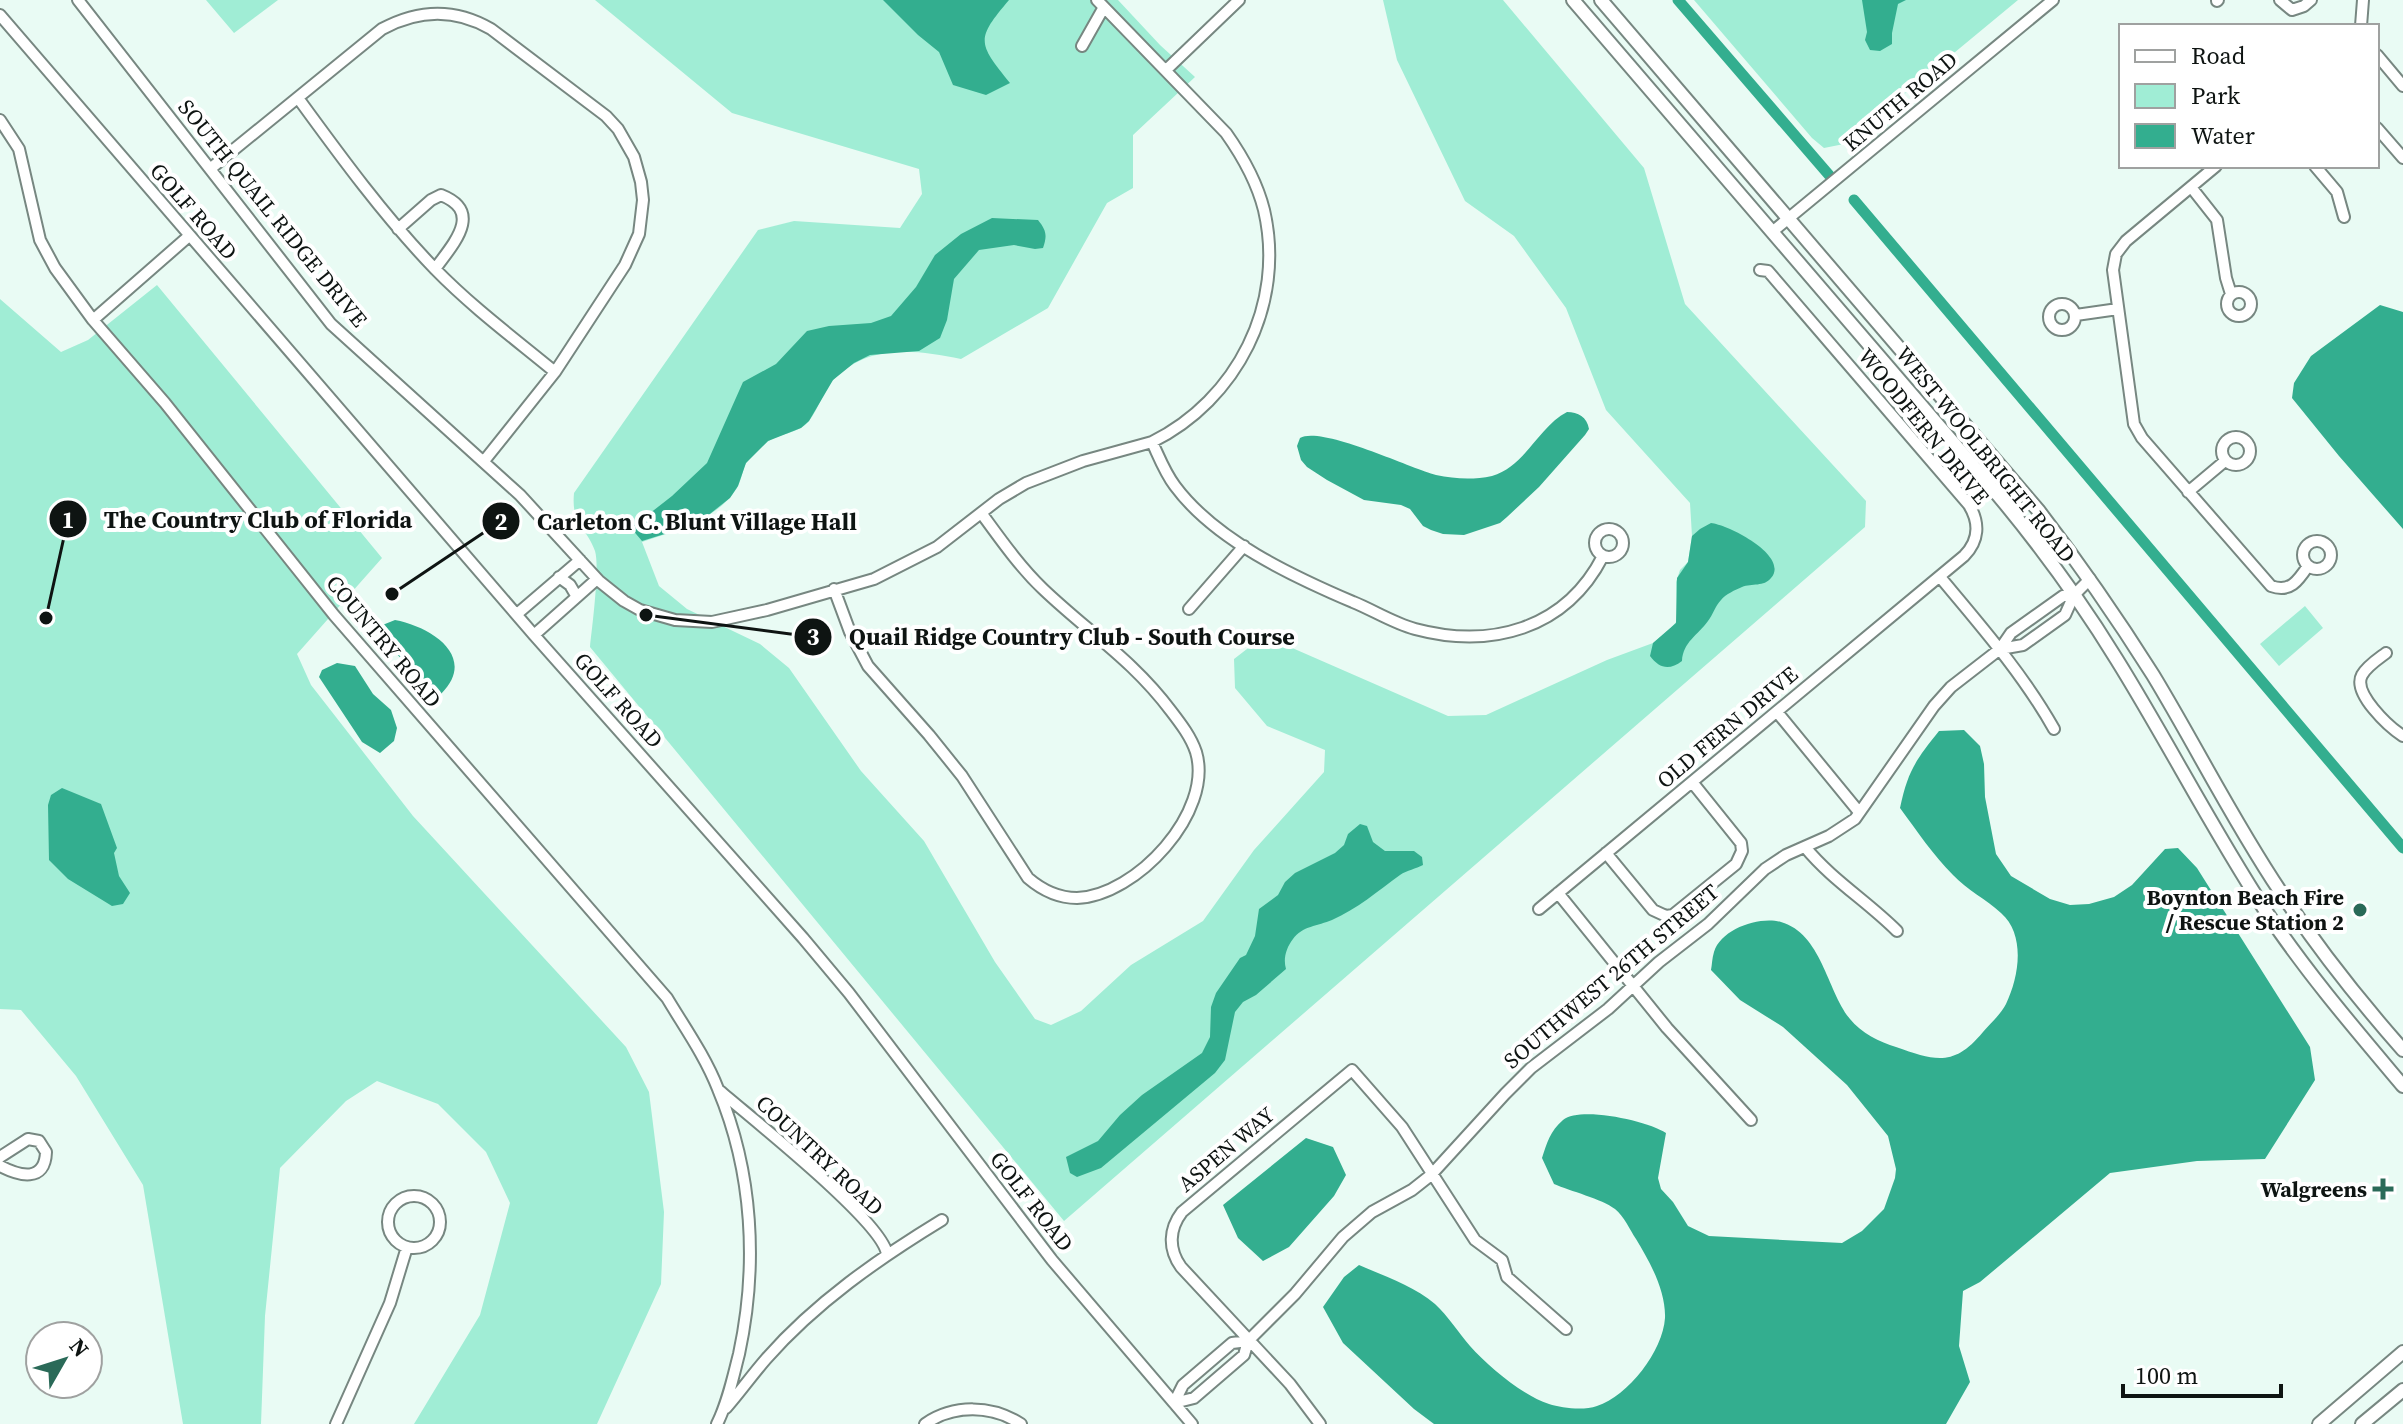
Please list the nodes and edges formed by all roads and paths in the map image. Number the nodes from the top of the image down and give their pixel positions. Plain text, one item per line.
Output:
1 (78, 0) edge
2 (1239, 0) edge
3 (1573, 0) edge
4 (1601, 0) edge
5 (2053, 0) edge
6 (2280, 0) edge
7 (2311, 0) edge
8 (2363, 0) edge
9 (1100, 4) edge
10 (0, 15) edge
11 (2361, 24) edge
12 (1082, 46) dead end
13 (2379, 57) edge
14 (1166, 70) junction
15 (2403, 86) edge
16 (298, 98) junction
17 (0, 120) edge
18 (2379, 130) edge
19 (2403, 158) edge
20 (2214, 168) edge
21 (2317, 168) edge
22 (210, 169) junction
23 (2191, 187) junction
24 (2344, 217) dead end
25 (1789, 219) junction
26 (398, 229) junction
27 (1772, 232) junction
28 (189, 236) junction
29 (435, 269) junction
30 (1760, 270) dead end
31 (2231, 294) dead end
32 (2118, 309) junction
33 (2076, 315) dead end
34 (93, 320) junction
35 (555, 372) junction
36 (1152, 442) junction
37 (484, 461) junction
38 (2225, 461) dead end
39 (2188, 492) junction
40 (982, 514) junction
41 (1244, 546) junction
42 (1603, 556) dead end
43 (580, 560) junction
44 (2308, 566) dead end
45 (559, 577) junction
46 (1940, 577) junction
47 (597, 579) junction
48 (2090, 579) junction
49 (834, 589) junction
50 (2074, 595) junction
51 (577, 597) junction
52 (1189, 609) dead end
53 (517, 614) junction
54 (534, 635) junction
55 (2000, 649) junction
56 (2386, 653) dead end
57 (1777, 712) junction
58 (2054, 729) dead end
59 (2403, 736) edge
60 (1692, 782) junction
61 (1859, 812) junction
62 (1805, 847) junction
63 (1606, 853) junction
64 (1558, 893) junction
65 (1539, 909) dead end
66 (1897, 931) dead end
67 (1634, 984) junction
68 (2403, 1050) edge
69 (2403, 1086) edge
70 (719, 1090) junction
71 (1751, 1120) dead end
72 (0, 1157) edge
73 (0, 1166) edge
74 (1431, 1175) junction
75 (942, 1220) dead end
76 (407, 1247) junction
77 (887, 1254) junction
78 (1566, 1329) dead end
79 (1248, 1341) junction
80 (2403, 1352) edge
81 (2403, 1390) edge
82 (1174, 1403) junction
83 (723, 1413) junction
84 (336, 1424) edge
85 (717, 1424) edge
86 (925, 1424) edge
87 (1021, 1424) edge
88 (1192, 1424) edge
89 (1320, 1424) edge
90 (2319, 1424) edge
91 (2362, 1424) edge

1 - 22 street, SOUTH QUAIL RIDGE DRIVE
2 - 14 street
3 - 27 main road, WEST WOOLBRIGHT ROAD
4 - 25 main road, WEST WOOLBRIGHT ROAD
5 - 25 street, KNUTH ROAD
6 - 7 street
8 - 11 street
9 - 12 street
9 - 14 street, SOUTH QUAIL RIDGE DRIVE
10 - 28 street, GOLF ROAD
13 - 15 street
14 - 36 street, SOUTH QUAIL RIDGE DRIVE
16 - 22 street
16 - 26 street
16 - 35 street
17 - 34 street, COUNTRY ROAD
18 - 19 street
20 - 23 street
21 - 24 street
22 - 37 street, SOUTH QUAIL RIDGE DRIVE
23 - 31 street
23 - 32 street
25 - 27 street, KNUTH ROAD
25 - 48 main road, WEST WOOLBRIGHT ROAD
26 - 29 street
26 - 29 street
27 - 50 main road, WEST WOOLBRIGHT ROAD
28 - 34 street
28 - 53 street, GOLF ROAD
29 - 35 street
30 - 46 street, WOODFERN DRIVE
32 - 33 street
32 - 39 street
34 - 70 street, COUNTRY ROAD
35 - 37 street
36 - 40 street, SOUTH QUAIL RIDGE DRIVE
36 - 41 street
37 - 43 street, SOUTH QUAIL RIDGE DRIVE
38 - 39 street
39 - 44 street
40 - 49 street, SOUTH QUAIL RIDGE DRIVE
40 - 49 street
41 - 42 street
41 - 52 street
43 - 45 street
43 - 47 street, SOUTH QUAIL RIDGE DRIVE
45 - 51 street
45 - 53 street
46 - 55 street
46 - 57 street, OLD FERN DRIVE
47 - 49 street, SOUTH QUAIL RIDGE DRIVE
47 - 51 street
48 - 50 street, SOUTHWEST 26TH STREET
48 - 68 main road, WEST WOOLBRIGHT ROAD
50 - 55 street, SOUTHWEST 26TH STREET
50 - 55 street, SOUTHWEST 26TH STREET
50 - 69 main road, WEST WOOLBRIGHT ROAD
51 - 54 street
53 - 54 street, GOLF ROAD
54 - 82 street, GOLF ROAD
55 - 58 street
55 - 61 street, SOUTHWEST 26TH STREET
56 - 59 street
57 - 60 street, OLD FERN DRIVE
57 - 61 street
60 - 63 street, OLD FERN DRIVE
60 - 63 street
61 - 62 street, SOUTHWEST 26TH STREET
62 - 66 street
62 - 67 street, SOUTHWEST 26TH STREET
63 - 64 street, OLD FERN DRIVE
64 - 65 street, OLD FERN DRIVE
64 - 67 street
67 - 71 street
67 - 74 street, SOUTHWEST 26TH STREET
70 - 77 street, COUNTRY ROAD
70 - 83 street, COUNTRY ROAD
72 - 73 street
74 - 78 street
74 - 79 street, SOUTHWEST 26TH STREET
74 - 79 street, ASPEN WAY
75 - 77 street
76 - 76 street
76 - 84 street
77 - 83 street
79 - 82 street, SOUTHWEST 26TH STREET
79 - 82 street, SOUTHWEST 26TH STREET
79 - 89 street
80 - 90 main road
81 - 91 main road
82 - 88 street, GOLF ROAD
83 - 85 street
86 - 87 street

